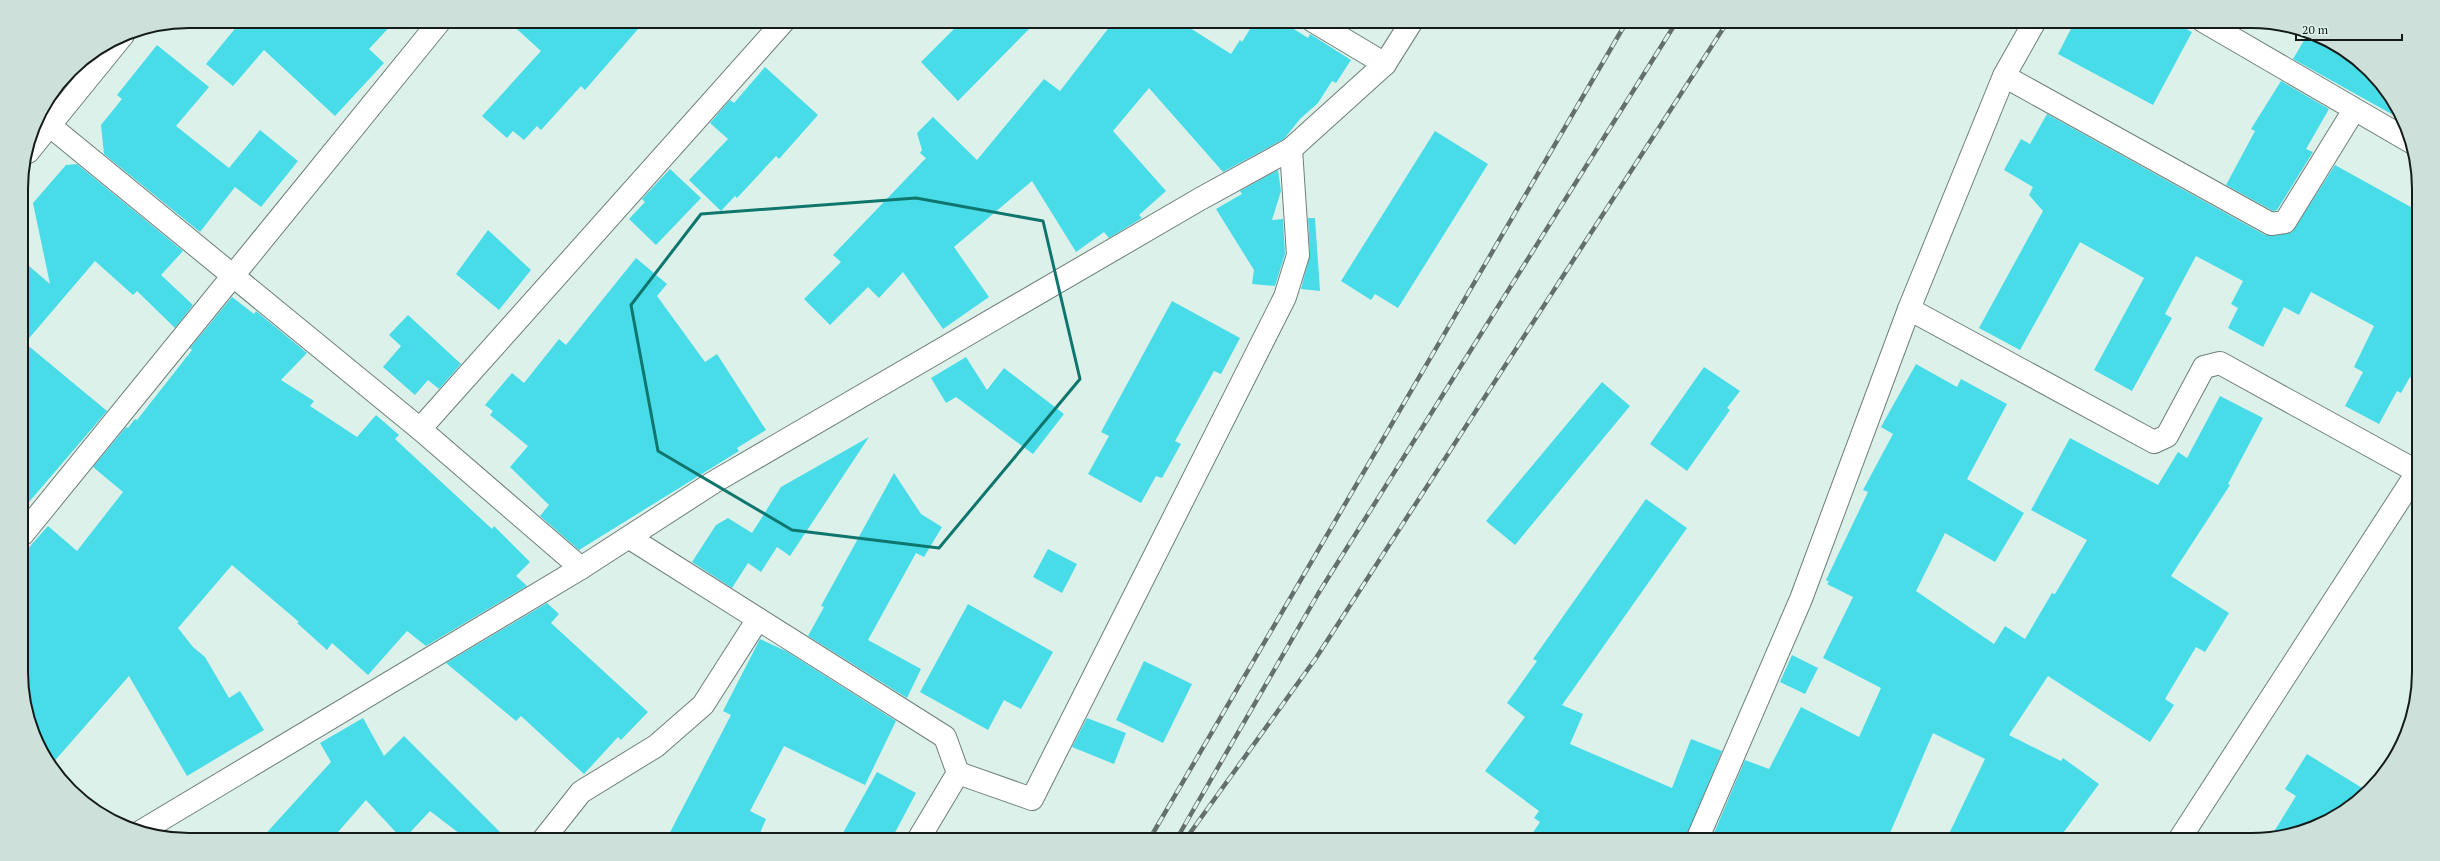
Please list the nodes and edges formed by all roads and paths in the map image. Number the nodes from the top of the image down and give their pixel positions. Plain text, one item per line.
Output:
1 (434, 28) edge
2 (778, 28) edge
3 (1325, 28) edge
4 (1408, 28) edge
5 (2031, 28) edge
6 (2215, 28) edge
7 (110, 49) edge
8 (1385, 64) junction
9 (2004, 76) junction
10 (2354, 110) junction
11 (44, 121) edge
12 (39, 131) edge
13 (2403, 138) edge
14 (1291, 149) junction
15 (233, 276) junction
16 (1909, 309) junction
17 (420, 429) junction
18 (2412, 469) edge
19 (2412, 481) edge
20 (28, 528) edge
21 (630, 538) junction
22 (581, 568) junction
23 (758, 619) junction
24 (958, 772) junction
25 (147, 828) edge
26 (549, 833) edge
27 (922, 833) edge
28 (1700, 833) edge
29 (2184, 833) edge

1 - 15 street
2 - 17 street
3 - 8 street
4 - 8 street
5 - 9 street
6 - 10 street
7 - 11 street
8 - 14 street
9 - 10 street
9 - 16 street
10 - 13 street
11 - 12 street
11 - 15 street
14 - 21 street
14 - 24 street
15 - 17 street
15 - 20 street
16 - 18 street
16 - 28 street
17 - 22 street
19 - 29 street
21 - 22 street
21 - 23 street
22 - 25 street
23 - 24 street
23 - 26 street
24 - 27 street

